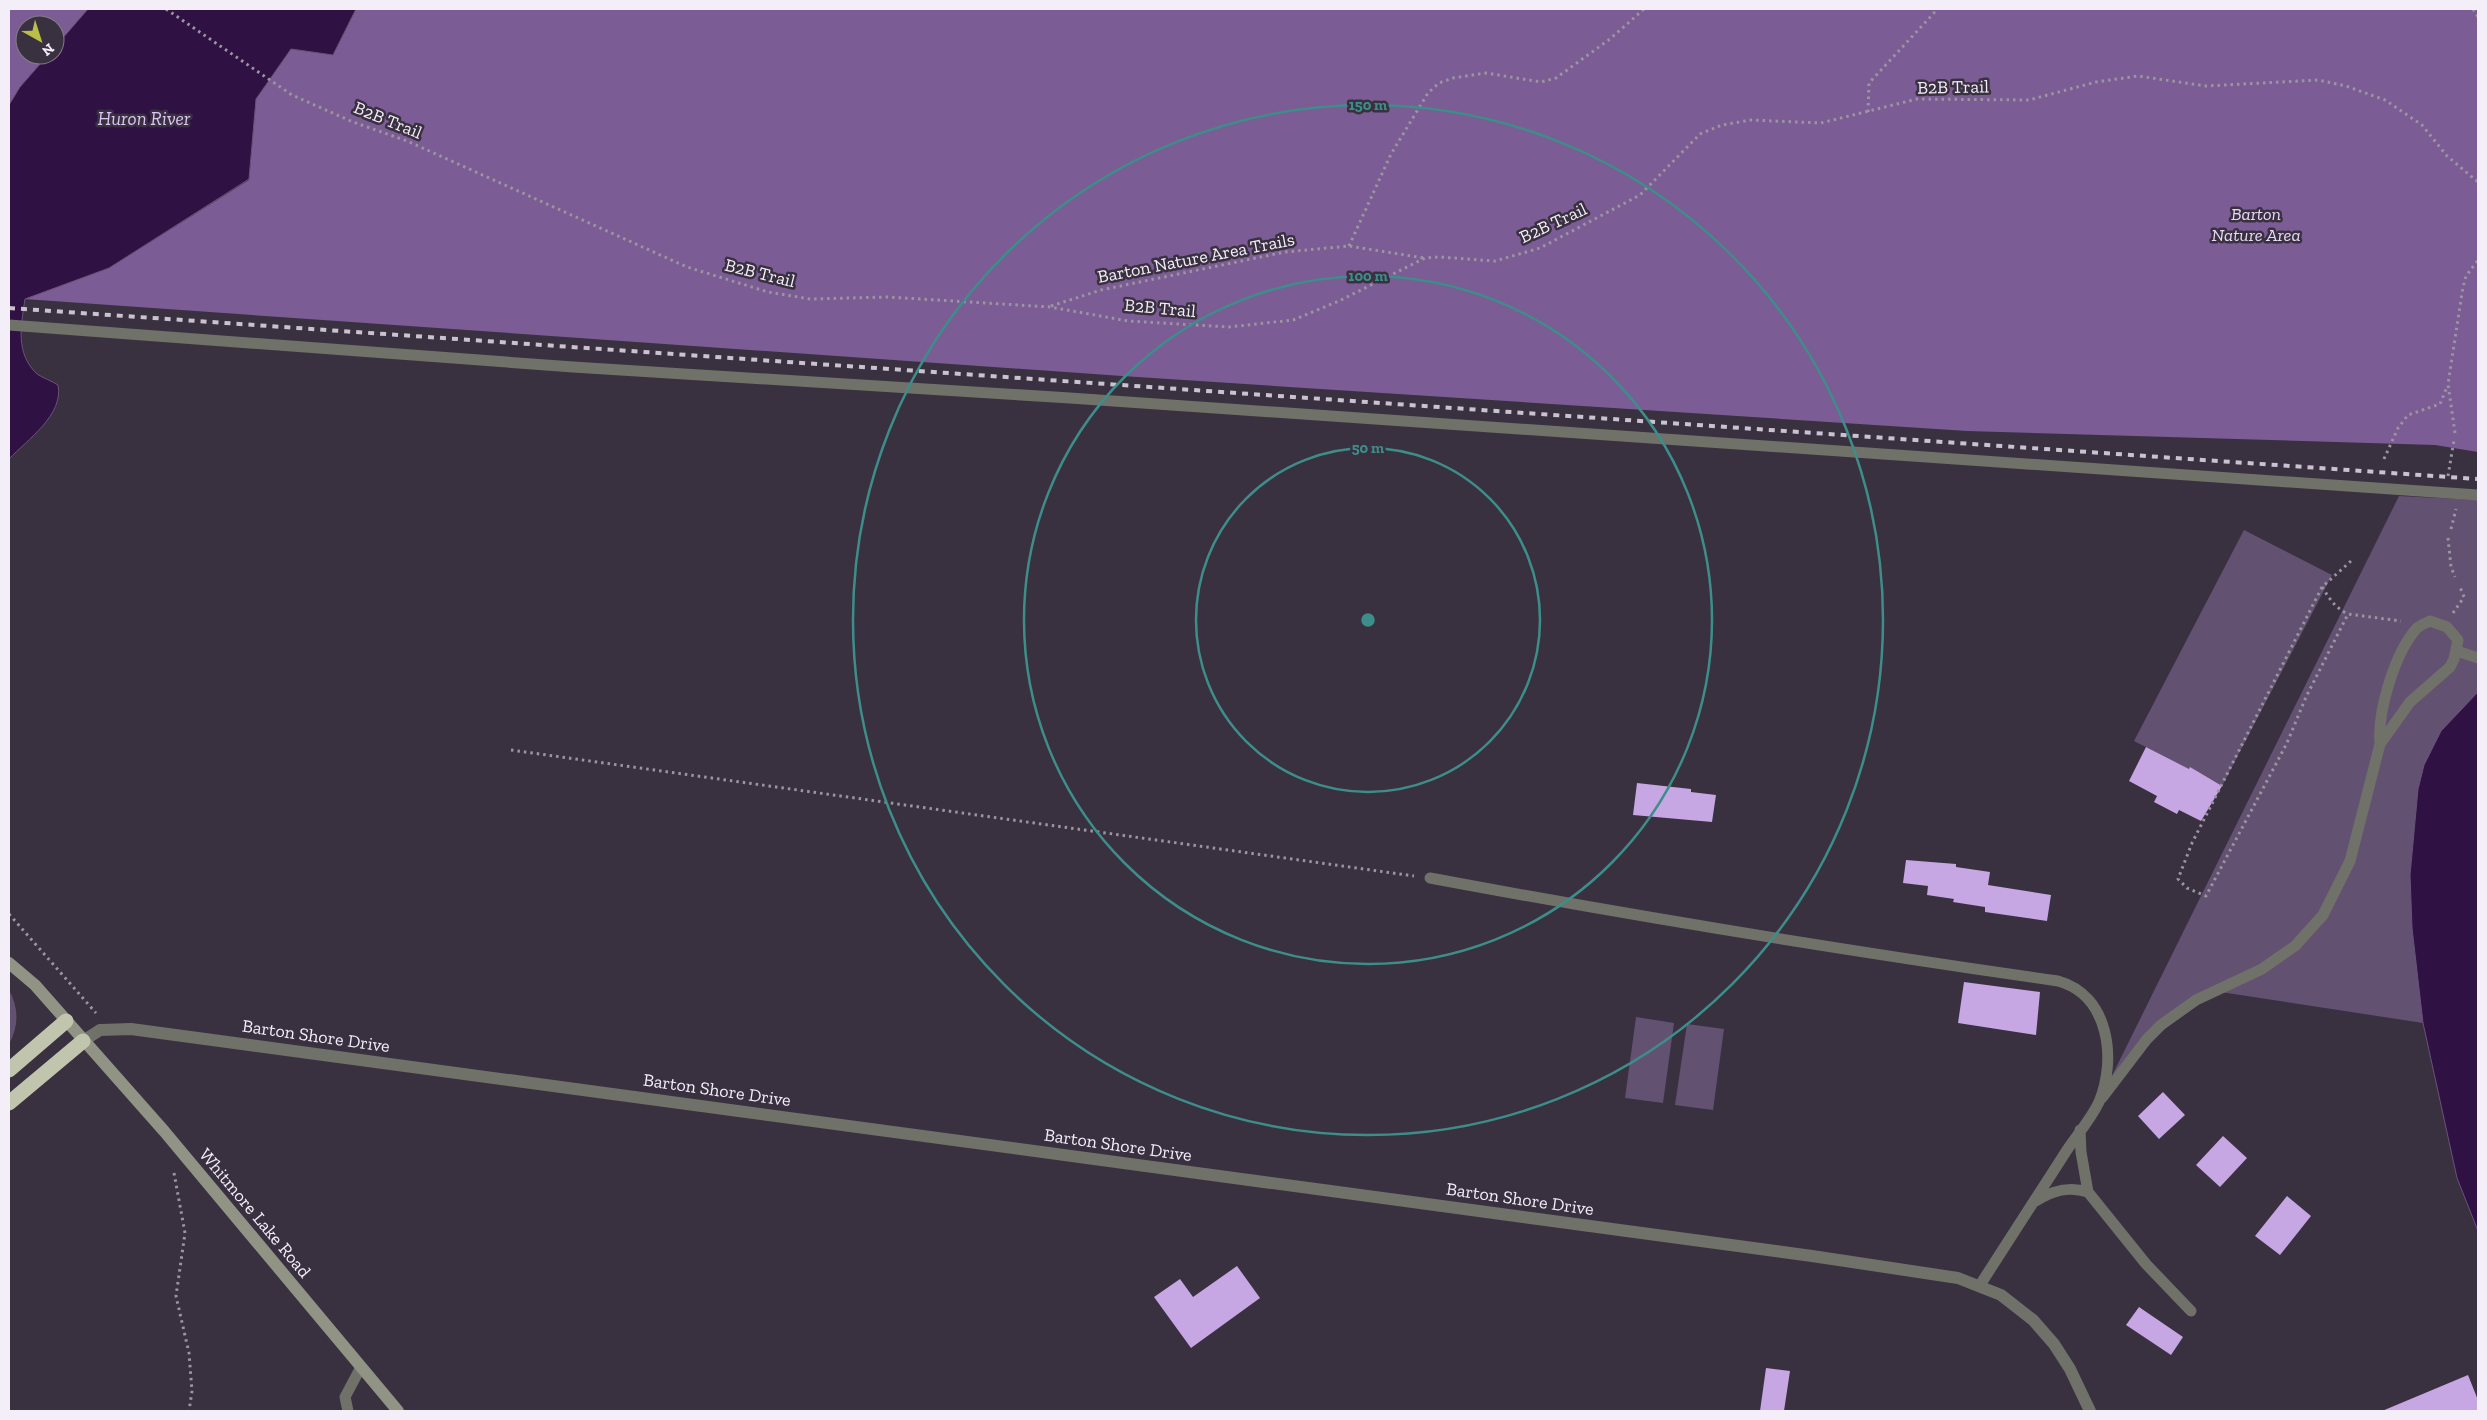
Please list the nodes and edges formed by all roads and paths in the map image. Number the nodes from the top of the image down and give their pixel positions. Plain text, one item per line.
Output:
1 (166, 9) edge
2 (1644, 9) edge
3 (1934, 9) edge
4 (2473, 9) edge
5 (2478, 17) edge
6 (1868, 112) junction
7 (2478, 182) edge
8 (1349, 246) junction
9 (1425, 258) junction
10 (2478, 260) edge
11 (1050, 306) junction
12 (9, 325) edge
13 (2448, 384) junction
14 (2455, 433) dead end
15 (2384, 459) dead end
16 (2478, 495) edge
17 (2448, 538) dead end
18 (2351, 561) dead end
19 (2455, 577) dead end
20 (2322, 587) junction
21 (2460, 587) dead end
22 (2348, 614) junction
23 (2421, 625) junction
24 (2444, 625) junction
25 (2457, 651) junction
26 (2478, 658) edge
27 (2380, 744) junction
28 (511, 750) dead end
29 (1430, 878) joint
30 (9, 914) edge
31 (9, 963) edge
32 (66, 1021) junction
33 (110, 1029) junction
34 (83, 1041) junction
35 (9, 1070) edge
36 (2099, 1102) junction
37 (9, 1103) edge
38 (2080, 1130) junction
39 (173, 1168) dead end
40 (2088, 1192) junction
41 (2034, 1202) junction
42 (1980, 1285) junction
43 (2191, 1311) dead end
44 (361, 1367) junction
45 (189, 1411) edge
46 (348, 1411) edge
47 (398, 1411) edge
48 (2090, 1411) edge

1 - 11 path, B2B Trail
2 - 8 path
3 - 6 path
4 - 5 path
6 - 7 path, B2B Trail
6 - 9 path, B2B Trail
8 - 9 path, Barton Nature Area Trails
8 - 11 path, Barton Nature Area Trails
9 - 11 path, B2B Trail
10 - 13 path
12 - 16 lane
13 - 14 path
13 - 15 path
17 - 19 path
18 - 20 path
20 - 22 path
20 - 22 path
21 - 24 path
22 - 23 path
23 - 24 lane
23 - 27 lane
24 - 25 lane
25 - 26 lane
25 - 27 lane
27 - 36 lane
28 - 29 path
29 - 36 lane
30 - 33 path
31 - 32 street, Whitmore Lake Road
32 - 34 street, Whitmore Lake Road
32 - 35 highway
33 - 34 street, Barton Shore Drive
33 - 42 street, Barton Shore Drive
34 - 37 highway
34 - 44 street, Whitmore Lake Road
36 - 38 lane
38 - 40 lane
38 - 41 lane
39 - 45 path
40 - 41 lane
40 - 43 lane
41 - 42 lane
42 - 48 street, Barton Shore Drive
44 - 46 lane
44 - 47 street, Whitmore Lake Road

